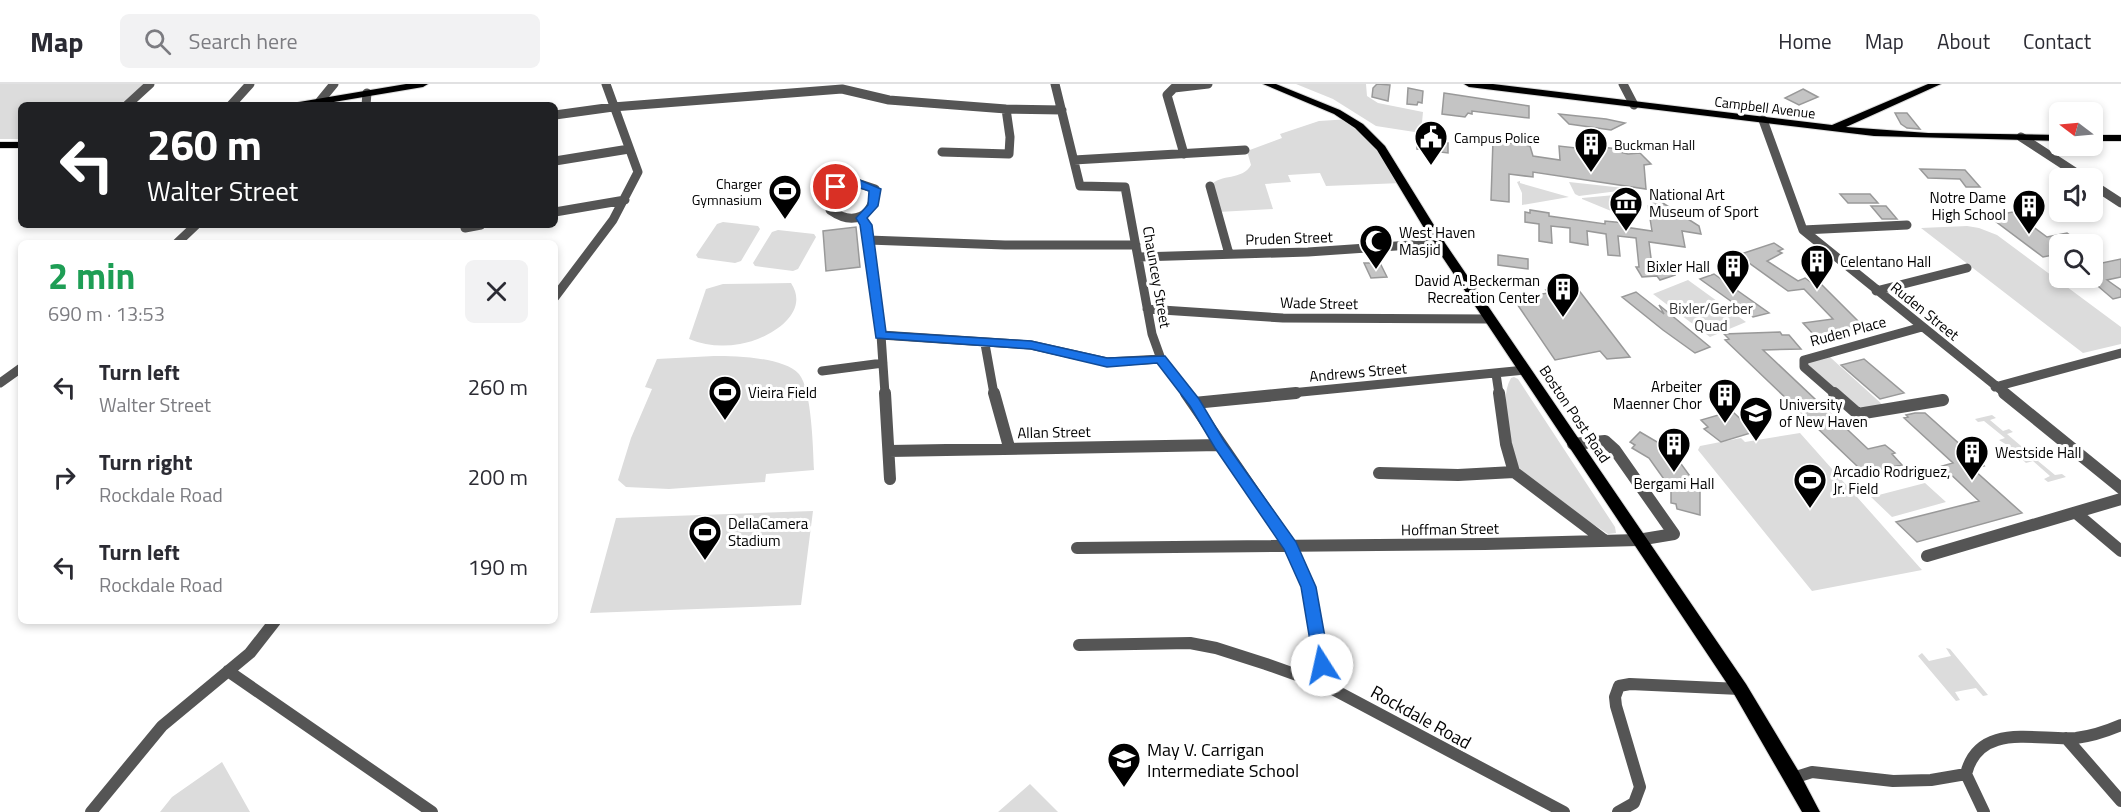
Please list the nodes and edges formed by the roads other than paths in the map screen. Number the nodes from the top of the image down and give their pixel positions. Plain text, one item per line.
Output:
1 (150, 84) edge
2 (250, 84) edge
3 (334, 84) edge
4 (418, 84) edge
5 (606, 84) edge
6 (1055, 84) edge
7 (1208, 84) edge
8 (1268, 84) edge
9 (1469, 84) edge
10 (1623, 84) edge
11 (1936, 84) edge
12 (845, 87) edge
13 (367, 93) junction
14 (320, 101) junction
15 (130, 102) edge
16 (234, 102) edge
17 (315, 102) edge
18 (366, 102) edge
19 (1634, 105) junction
20 (613, 107) junction
21 (1006, 109) junction
22 (1062, 110) junction
23 (558, 115) edge
24 (1763, 120) junction
25 (1833, 128) junction
26 (2022, 137) junction
27 (2049, 138) edge
28 (2103, 138) edge
29 (2121, 138) edge
30 (18, 145) edge
31 (0, 146) edge
32 (629, 149) junction
33 (1245, 150) dead end
34 (942, 152) dead end
35 (1184, 154) junction
36 (1074, 160) junction
37 (558, 161) edge
38 (2069, 168) edge
39 (1210, 186) dead end
40 (2103, 191) edge
41 (625, 200) junction
42 (2121, 203) edge
43 (558, 211) edge
44 (861, 218) junction
45 (1906, 225) dead end
46 (193, 228) edge
47 (1803, 230) junction
48 (180, 240) edge
49 (868, 240) junction
50 (1440, 243) junction
51 (1136, 245) junction
52 (1229, 254) junction
53 (1139, 258) junction
54 (1967, 268) dead end
55 (1876, 291) junction
56 (558, 293) edge
57 (1148, 309) junction
58 (1490, 319) junction
59 (1922, 327) junction
60 (881, 335) junction
61 (985, 344) junction
62 (2121, 353) edge
63 (1161, 359) junction
64 (883, 363) junction
65 (18, 370) edge
66 (1525, 370) junction
67 (822, 372) dead end
68 (1496, 374) junction
69 (0, 382) edge
70 (1995, 387) junction
71 (1943, 400) dead end
72 (1194, 403) junction
73 (1574, 444) junction
74 (1220, 445) junction
75 (1009, 447) junction
76 (889, 450) junction
77 (1514, 472) junction
78 (1379, 473) dead end
79 (891, 479) dead end
80 (2121, 488) edge
81 (2121, 499) edge
82 (2076, 513) junction
83 (1604, 540) junction
84 (1638, 540) junction
85 (1291, 546) junction
86 (1077, 548) dead end
87 (2121, 551) edge
88 (1927, 556) dead end
89 (273, 624) edge
90 (1080, 645) dead end
91 (228, 671) junction
92 (1326, 685) junction
93 (1740, 689) junction
94 (2121, 725) edge
95 (2066, 738) junction
96 (1966, 774) junction
97 (1793, 778) junction
98 (2121, 801) edge
99 (91, 812) edge
100 (432, 812) edge
101 (1564, 812) edge
102 (1618, 812) edge
103 (1811, 812) edge
104 (1984, 812) edge

1 - 15 street
2 - 16 street
3 - 14 street
4 - 13 main road
5 - 20 street
6 - 22 street
7 - 35 street
8 - 50 main road, Boston Post Road
9 - 19 main road, Campbell Avenue
10 - 19 street
11 - 25 main road
12 - 20 street
12 - 21 street
13 - 14 main road
13 - 18 street
14 - 17 main road
19 - 24 main road, Campbell Avenue
20 - 23 street
20 - 32 street
21 - 22 street
21 - 34 street
22 - 36 street
24 - 25 main road, Campbell Avenue
24 - 47 street
25 - 26 main road, Campbell Avenue
26 - 27 main road, Campbell Avenue
26 - 38 street
28 - 29 main road
30 - 31 main road
32 - 37 street
32 - 41 street
33 - 35 street
35 - 36 street
36 - 51 street, Chauncey Street
39 - 52 street
40 - 42 street
41 - 43 street
41 - 56 street
44 - 44 street
44 - 49 street
45 - 47 street
46 - 48 street
47 - 55 street, Ruden Street
49 - 51 street
49 - 60 street
50 - 52 street, Pruden Street
50 - 58 main road, Boston Post Road
51 - 53 street, Chauncey Street
52 - 53 street, Pruden Street
53 - 57 street, Chauncey Street
54 - 55 street
55 - 59 street, Ruden Street
57 - 58 street, Wade Street
57 - 63 street, Chauncey Street
58 - 66 main road, Boston Post Road
59 - 70 street, Ruden Street
59 - 71 street, Ruden Place
60 - 61 street
60 - 64 street
61 - 63 street
61 - 75 street
62 - 70 street
63 - 72 street, Chauncey Street
64 - 67 street
64 - 76 street
65 - 69 street
66 - 68 street, Andrews Street
66 - 73 main road, Boston Post Road
68 - 72 street, Andrews Street
68 - 77 street
70 - 80 street, Ruden Street
72 - 74 street, Chauncey Street
73 - 84 main road, Boston Post Road
73 - 84 street, Hoffman Street
74 - 75 street, Allan Street
74 - 85 street, Chauncey Street
75 - 76 street, Allan Street
76 - 79 street
77 - 78 street
77 - 83 street
81 - 82 street
82 - 87 street
82 - 88 street
83 - 84 street, Hoffman Street
83 - 85 street, Hoffman Street
84 - 93 main road, Boston Post Road
85 - 86 street, Hoffman Street
85 - 92 street, Chauncey Street
89 - 91 street
90 - 92 street, Rockdale Road
91 - 99 street
91 - 100 street
92 - 101 street, Rockdale Road
93 - 97 main road, Boston Post Road
93 - 102 street
94 - 95 street
95 - 96 street
95 - 98 street
96 - 97 street
96 - 104 street
97 - 103 main road, Boston Post Road

